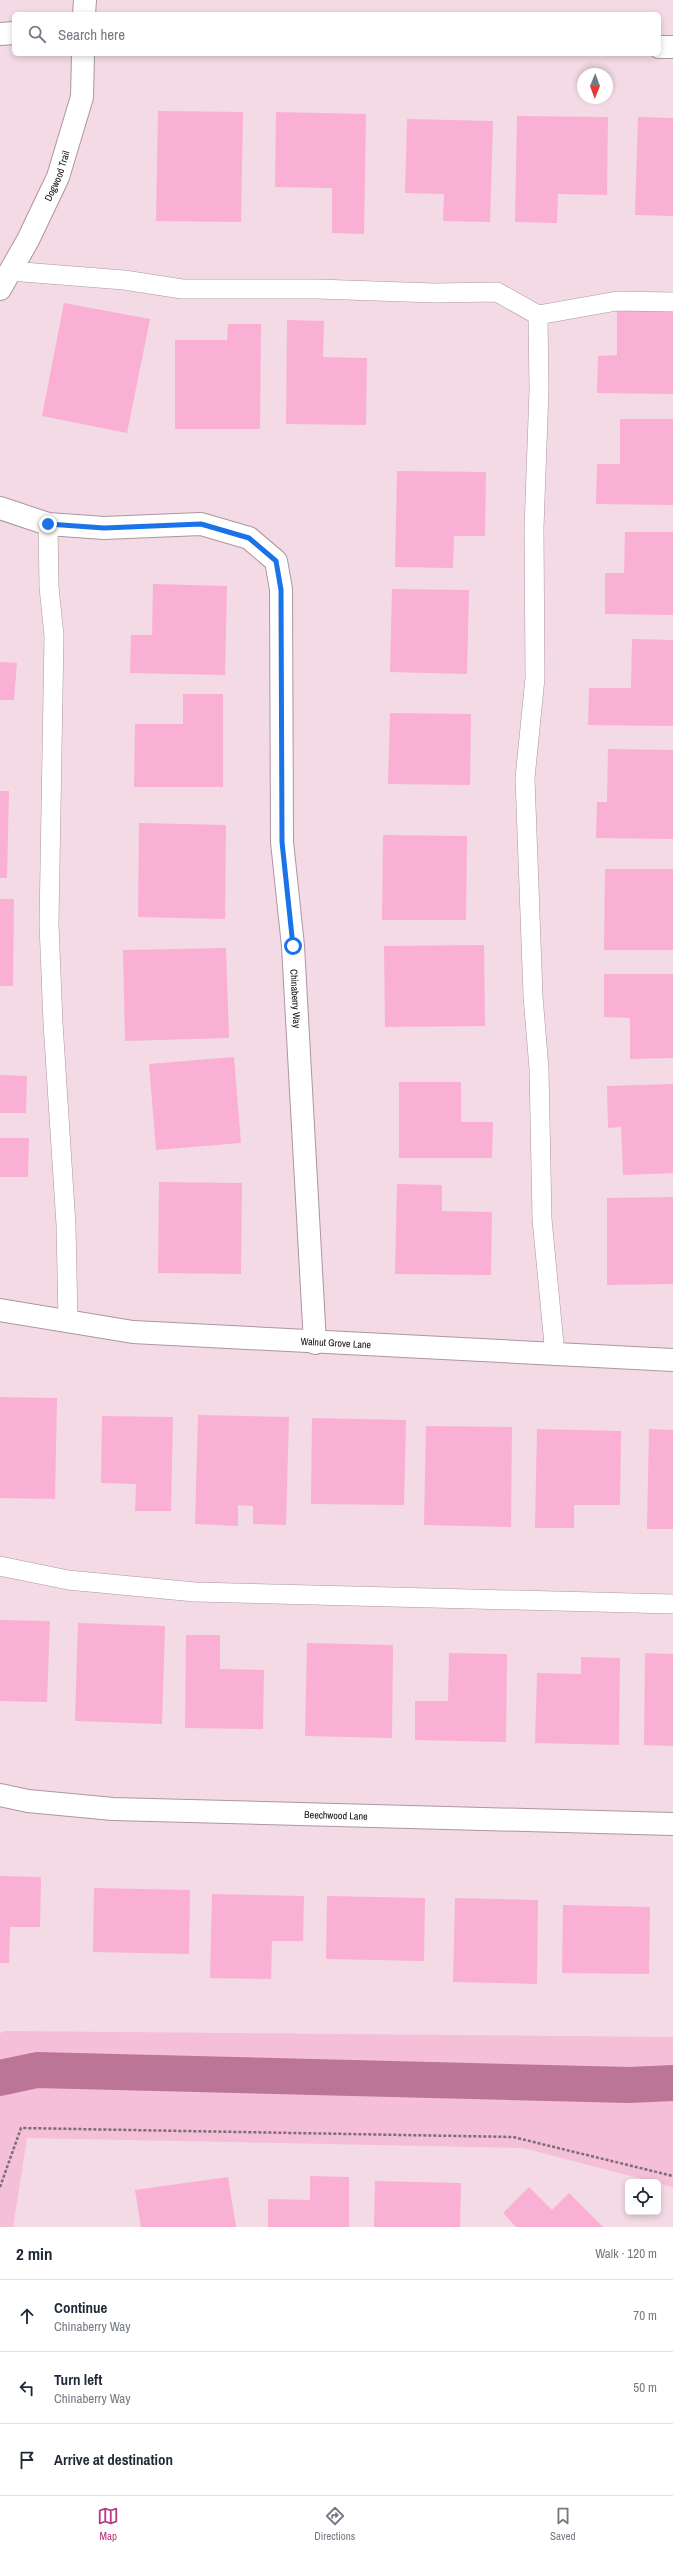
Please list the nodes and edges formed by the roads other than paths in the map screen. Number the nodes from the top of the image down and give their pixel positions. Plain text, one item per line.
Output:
1 (85, 0) edge
2 (84, 12) edge
3 (12, 33) edge
4 (0, 34) edge
5 (661, 47) edge
6 (673, 47) edge
7 (83, 56) edge
8 (5, 280) edge
9 (673, 302) edge
10 (538, 315) junction
11 (0, 508) edge
12 (48, 524) junction
13 (0, 1310) edge
14 (68, 1321) junction
15 (315, 1343) junction
16 (555, 1355) junction
17 (673, 1360) edge
18 (0, 1566) edge
19 (673, 1604) edge
20 (0, 1795) edge
21 (673, 1824) edge

1 - 2 street
3 - 4 street
5 - 6 street
7 - 8 street, Dogwood Trail
8 - 10 lane
9 - 10 lane
10 - 16 lane
11 - 12 street, Chinaberry Way
12 - 14 lane
12 - 15 street, Chinaberry Way
13 - 14 street, Walnut Grove Lane
14 - 15 street, Walnut Grove Lane
15 - 16 street, Walnut Grove Lane
16 - 17 street, Walnut Grove Lane
18 - 19 lane
20 - 21 street, Beechwood Lane

